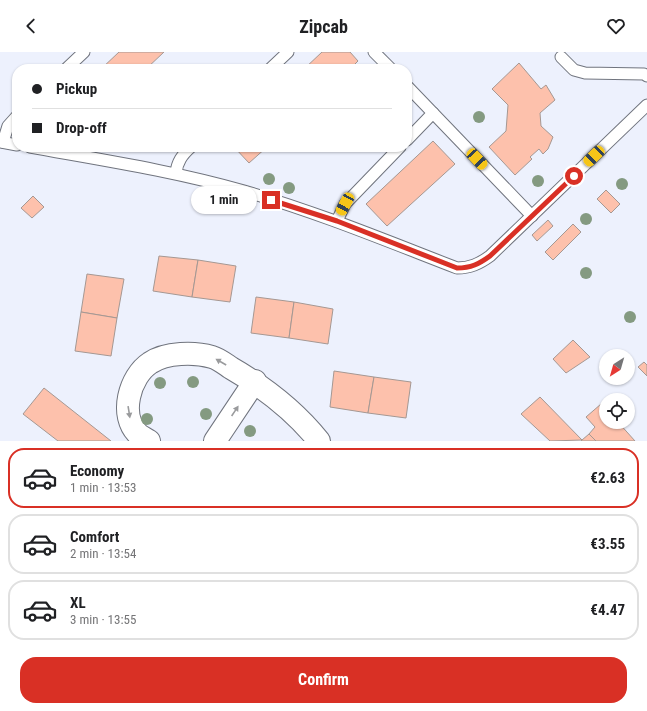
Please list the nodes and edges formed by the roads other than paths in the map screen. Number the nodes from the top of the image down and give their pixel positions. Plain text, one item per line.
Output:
1 (84, 52) edge
2 (288, 52) edge
3 (374, 52) edge
4 (561, 57) dead end
5 (71, 64) edge
6 (275, 64) edge
7 (385, 64) edge
8 (647, 76) edge
9 (412, 91) edge
10 (647, 105) edge
11 (433, 113) junction
12 (12, 122) edge
13 (412, 135) edge
14 (2, 142) edge
15 (12, 144) edge
16 (58, 152) edge
17 (185, 152) edge
18 (395, 152) edge
19 (176, 173) junction
20 (532, 216) junction
21 (337, 221) junction
22 (255, 381) junction
23 (149, 441) edge
24 (215, 441) edge
25 (319, 441) edge

1 - 5 lane
2 - 6 lane
3 - 7 lane
4 - 8 lane
9 - 11 lane
10 - 20 lane
11 - 13 lane
11 - 20 lane
12 - 14 lane
14 - 15 lane
16 - 19 lane
17 - 19 lane
18 - 21 lane
19 - 21 lane
20 - 21 lane
22 -> 23 street
24 -> 22 street
22 - 25 street

